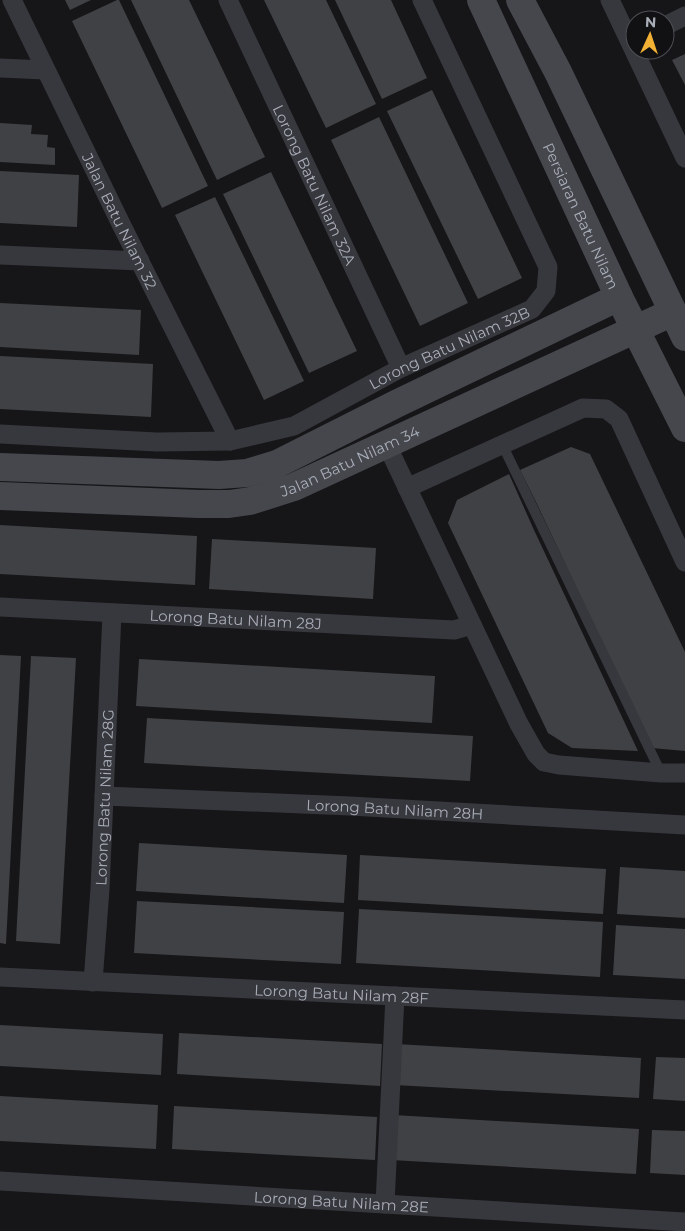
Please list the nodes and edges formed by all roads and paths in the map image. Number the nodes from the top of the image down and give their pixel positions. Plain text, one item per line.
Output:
1 (12, 0) edge
2 (228, 0) edge
3 (422, 0) edge
4 (481, 0) edge
5 (520, 0) edge
6 (610, 0) edge
7 (625, 27) edge
8 (641, 60) edge
9 (0, 68) edge
10 (45, 70) junction
11 (685, 158) edge
12 (0, 255) edge
13 (140, 261) junction
14 (619, 297) junction
15 (673, 312) junction
16 (637, 329) junction
17 (685, 336) edge
18 (401, 368) junction
19 (398, 403) junction
20 (685, 428) edge
21 (347, 429) junction
22 (0, 434) edge
23 (230, 441) junction
24 (502, 444) junction
25 (387, 445) junction
26 (0, 467) edge
27 (407, 488) junction
28 (0, 496) edge
29 (685, 562) edge
30 (0, 607) edge
31 (112, 613) junction
32 (472, 625) junction
33 (661, 773) junction
34 (685, 773) edge
35 (104, 796) junction
36 (685, 825) edge
37 (0, 977) edge
38 (93, 982) junction
39 (395, 996) junction
40 (685, 1010) edge
41 (0, 1181) edge
42 (385, 1204) junction
43 (685, 1222) edge

1 - 10 street, Jalan Batu Nilam 32
2 - 18 street, Lorong Batu Nilam 32A
3 - 18 street, Lorong Batu Nilam 32B
4 - 14 street, Persiaran Batu Nilam
5 - 15 street
6 - 7 street
8 - 11 street
9 - 10 street
10 - 13 street, Jalan Batu Nilam 32
12 - 13 street
13 - 23 street, Jalan Batu Nilam 32
14 - 16 street, Persiaran Batu Nilam
14 - 19 street, Jalan Batu Nilam 34
15 - 16 street, Jalan Batu Nilam 34
15 - 17 street
16 - 20 street, Persiaran Batu Nilam
16 - 25 street, Jalan Batu Nilam 34
18 - 23 street, Lorong Batu Nilam 32B
19 - 21 street, Jalan Batu Nilam 34
19 - 25 street
21 - 25 street
21 - 26 street, Jalan Batu Nilam 34
22 - 23 street, Lorong Batu Nilam 32B
24 - 27 street
24 - 29 street
24 - 33 lane
25 - 27 street
25 - 28 street, Jalan Batu Nilam 34
27 - 32 street
30 - 31 street, Lorong Batu Nilam 28J
31 - 32 street, Lorong Batu Nilam 28J
31 - 35 street, Lorong Batu Nilam 28G
32 - 33 street
33 - 34 street
35 - 36 street, Lorong Batu Nilam 28H
35 - 38 street, Lorong Batu Nilam 28G
37 - 38 street, Lorong Batu Nilam 28F
38 - 39 street, Lorong Batu Nilam 28F
39 - 40 street, Lorong Batu Nilam 28F
39 - 42 street
41 - 42 street, Lorong Batu Nilam 28E
42 - 43 street, Lorong Batu Nilam 28E

